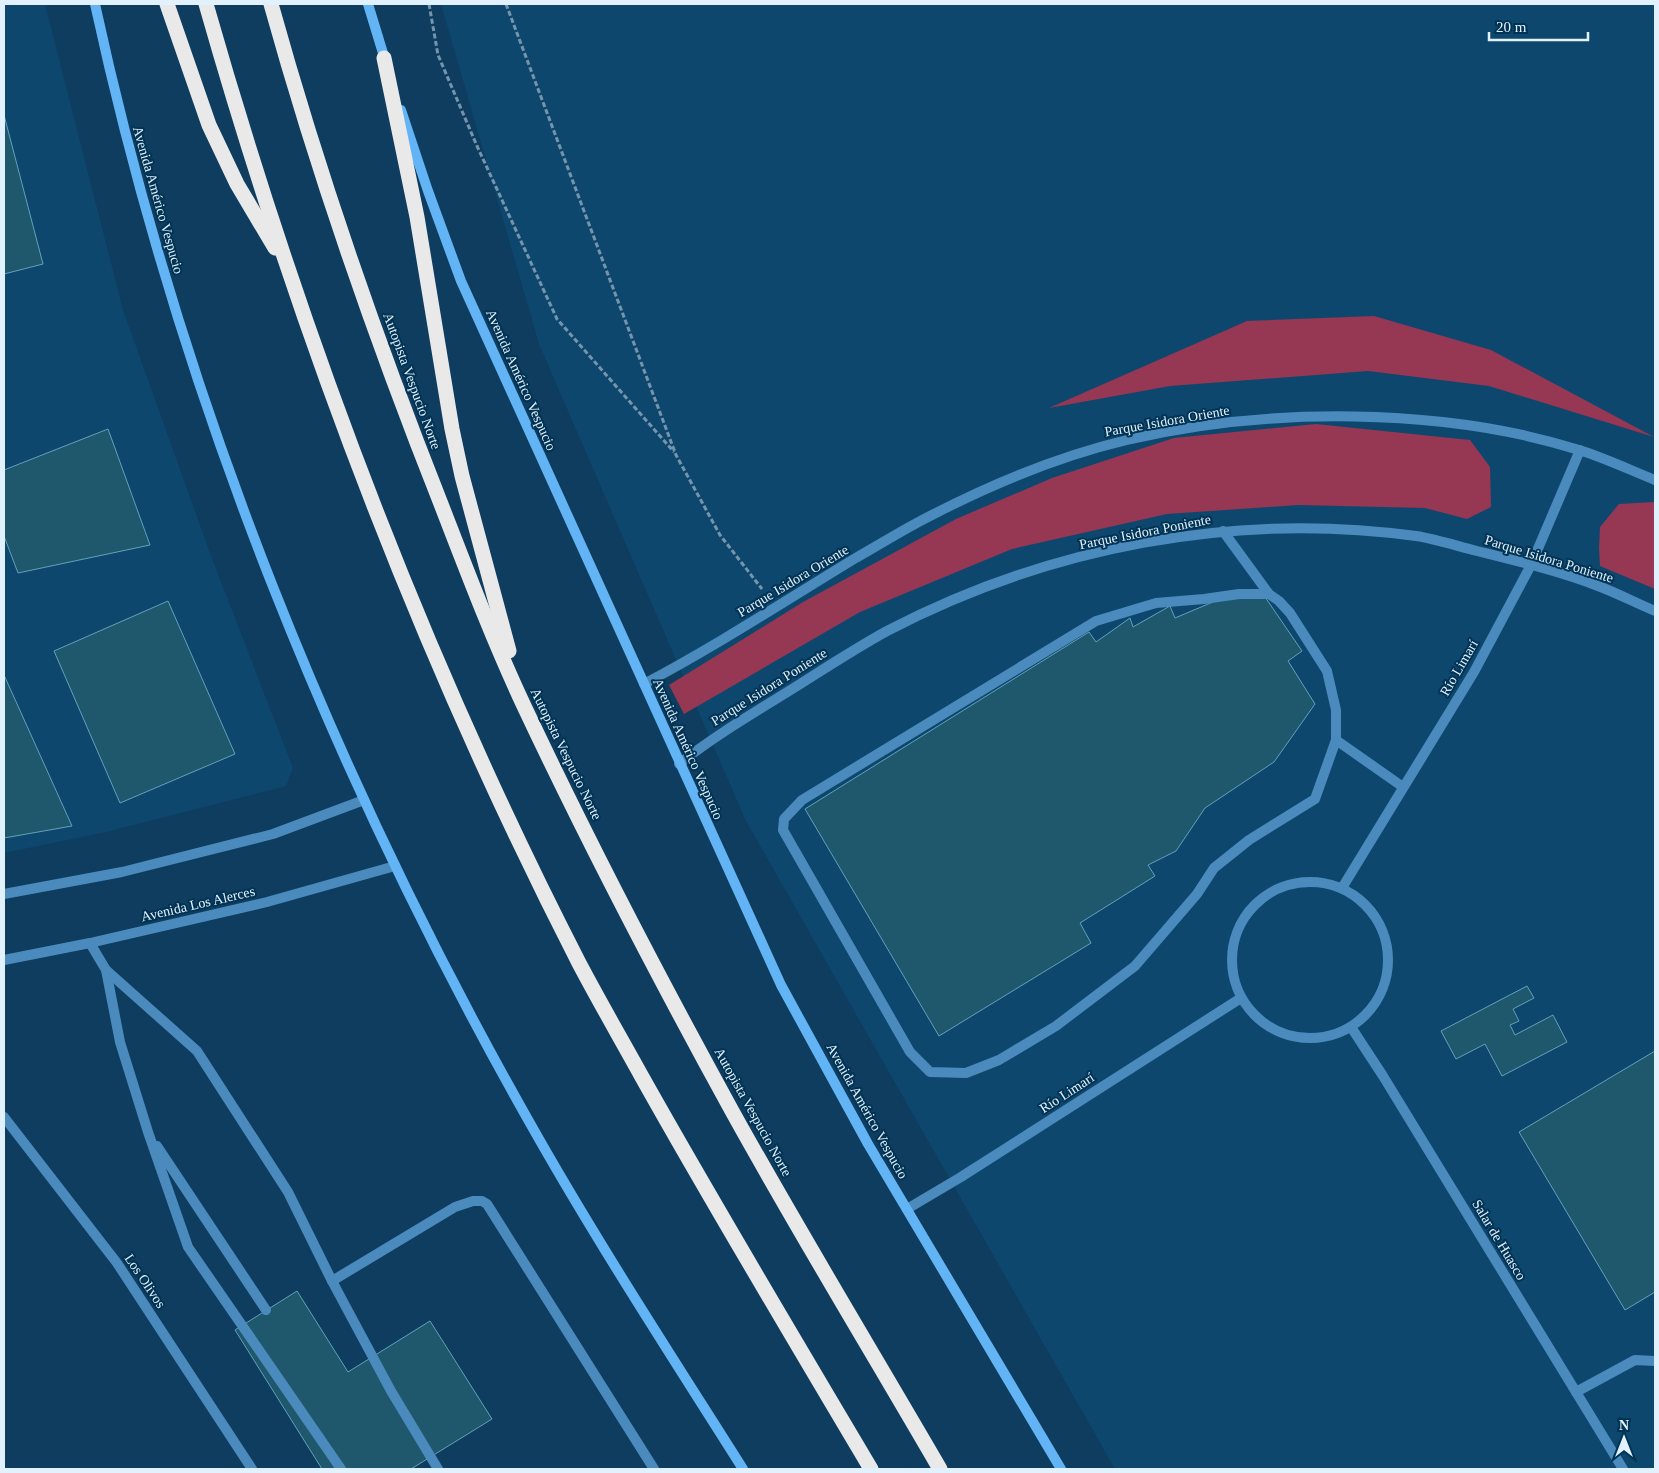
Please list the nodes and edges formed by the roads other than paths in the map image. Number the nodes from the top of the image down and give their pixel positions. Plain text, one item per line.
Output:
1 (94, 4) edge
2 (167, 4) edge
3 (206, 4) edge
4 (271, 4) edge
5 (368, 4) edge
6 (384, 58) junction
7 (286, 264) junction
8 (1580, 450) junction
9 (1655, 480) edge
10 (1222, 531) junction
11 (1530, 565) junction
12 (1269, 594) junction
13 (1655, 611) edge
14 (644, 684) junction
15 (523, 703) junction
16 (1336, 740) junction
17 (679, 764) junction
18 (1403, 788) junction
19 (364, 800) junction
20 (395, 866) junction
21 (1342, 888) junction
22 (4, 894) edge
23 (90, 943) junction
24 (4, 960) edge
25 (106, 970) junction
26 (1241, 998) junction
27 (1351, 1026) junction
28 (4, 1117) edge
29 (148, 1132) junction
30 (907, 1209) junction
31 (332, 1281) junction
32 (266, 1310) dead end
33 (1655, 1362) edge
34 (1576, 1392) junction
35 (252, 1469) edge
36 (341, 1469) edge
37 (438, 1469) edge
38 (654, 1469) edge
39 (744, 1469) edge
40 (871, 1469) edge
41 (940, 1469) edge
42 (1062, 1469) edge
43 (1623, 1469) edge

1 - 19 street, Avenida Américo Vespucio
2 - 7 highway
3 - 7 highway
4 - 15 highway, Autopista Vespucio Norte
5 - 6 street, Avenida Américo Vespucio
6 - 14 street, Avenida Américo Vespucio
6 - 15 highway
7 - 40 highway
8 - 9 street, Parque Isidora Oriente
8 - 11 street, Río Limarí
8 - 14 street, Parque Isidora Oriente
10 - 11 street, Parque Isidora Poniente
10 - 12 street
10 - 17 street, Parque Isidora Poniente
11 - 13 street, Parque Isidora Poniente
11 - 18 street, Río Limarí
12 - 16 street
12 - 16 street
14 - 17 street, Avenida Américo Vespucio
15 - 41 highway, Autopista Vespucio Norte
16 - 18 street
17 - 30 street, Avenida Américo Vespucio
18 - 21 street, Río Limarí
19 - 20 street, Avenida Américo Vespucio
19 - 22 street
20 - 23 street, Avenida Los Alerces
20 - 39 street, Avenida Américo Vespucio
21 - 26 street
21 - 27 street
23 - 24 street, Avenida Los Alerces
23 - 25 street
25 - 29 street
25 - 31 street
26 - 27 street
26 - 30 street, Río Limarí
27 - 34 street, Salar de Huasco
28 - 35 street, Los Olivos
29 - 32 street
29 - 36 street
30 - 42 street, Avenida Américo Vespucio
31 - 37 street
31 - 38 street
33 - 34 street
34 - 43 street, Salar de Huasco

